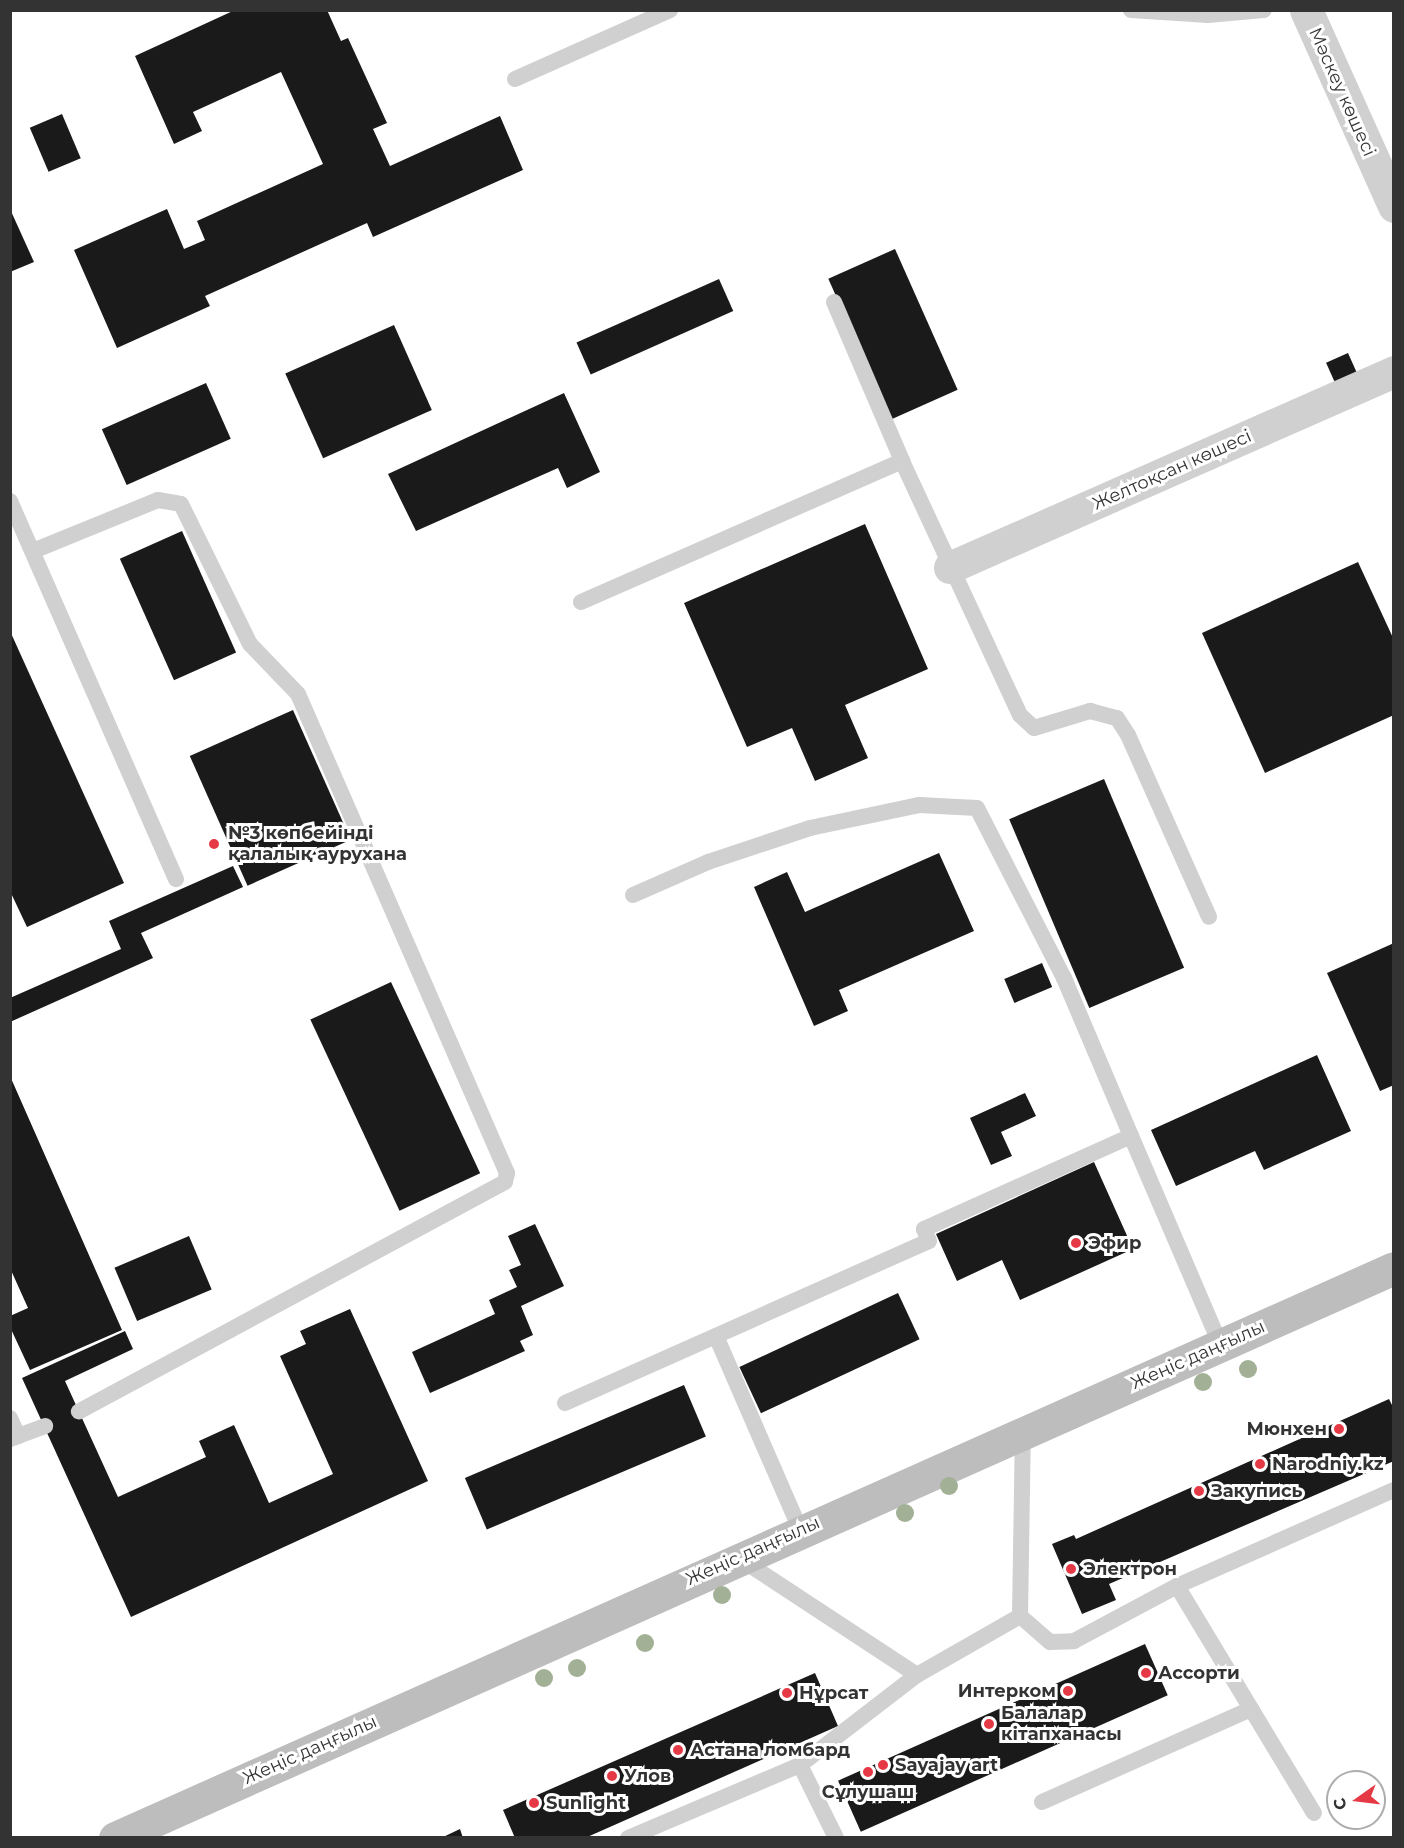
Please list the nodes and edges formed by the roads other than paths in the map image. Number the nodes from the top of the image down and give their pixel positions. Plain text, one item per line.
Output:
1 (670, 10) edge
2 (1131, 10) edge
3 (1264, 10) edge
4 (1314, 13) edge
5 (515, 79) dead end
6 (1394, 206) edge
7 (834, 302) dead end
8 (1394, 372) edge
9 (902, 461) junction
10 (10, 501) edge
11 (33, 551) junction
12 (950, 568) junction
13 (581, 602) dead end
14 (176, 879) dead end
15 (633, 895) dead end
16 (1209, 917) dead end
17 (1131, 1136) junction
18 (1394, 1268) edge
19 (716, 1336) junction
20 (1221, 1346) junction
21 (565, 1403) dead end
22 (80, 1411) dead end
23 (10, 1418) edge
24 (45, 1426) dead end
25 (1023, 1432) junction
26 (14, 1437) edge
27 (1394, 1490) edge
28 (800, 1529) junction
29 (738, 1557) junction
30 (1177, 1586) junction
31 (1020, 1616) junction
32 (917, 1675) junction
33 (1251, 1709) junction
34 (800, 1764) junction
35 (1042, 1802) dead end
36 (1314, 1813) dead end
37 (115, 1838) edge
38 (628, 1838) edge
39 (836, 1838) edge

1 - 5 lane
2 - 3 lane
4 - 6 street, Мәскеу көшесі
7 - 9 lane
8 - 12 street, Желтоқсан көшесі
9 - 12 lane
9 - 13 lane
10 - 11 lane
11 - 14 lane
11 - 22 lane
12 - 16 lane
15 - 17 lane
17 - 19 lane
17 - 20 lane
18 - 20 main road, Жеңіс даңғылы
19 - 21 lane
19 - 28 lane
20 - 25 main road, Жеңіс даңғылы
23 - 26 lane
24 - 26 lane
25 - 28 main road, Жеңіс даңғылы
25 - 31 lane
27 - 30 lane
28 - 29 main road, Жеңіс даңғылы
29 - 32 lane
29 - 37 main road, Жеңіс даңғылы
30 - 31 lane
30 - 33 lane
31 - 32 lane
32 - 34 lane
33 - 35 lane
33 - 36 lane
34 - 38 lane
34 - 39 lane

